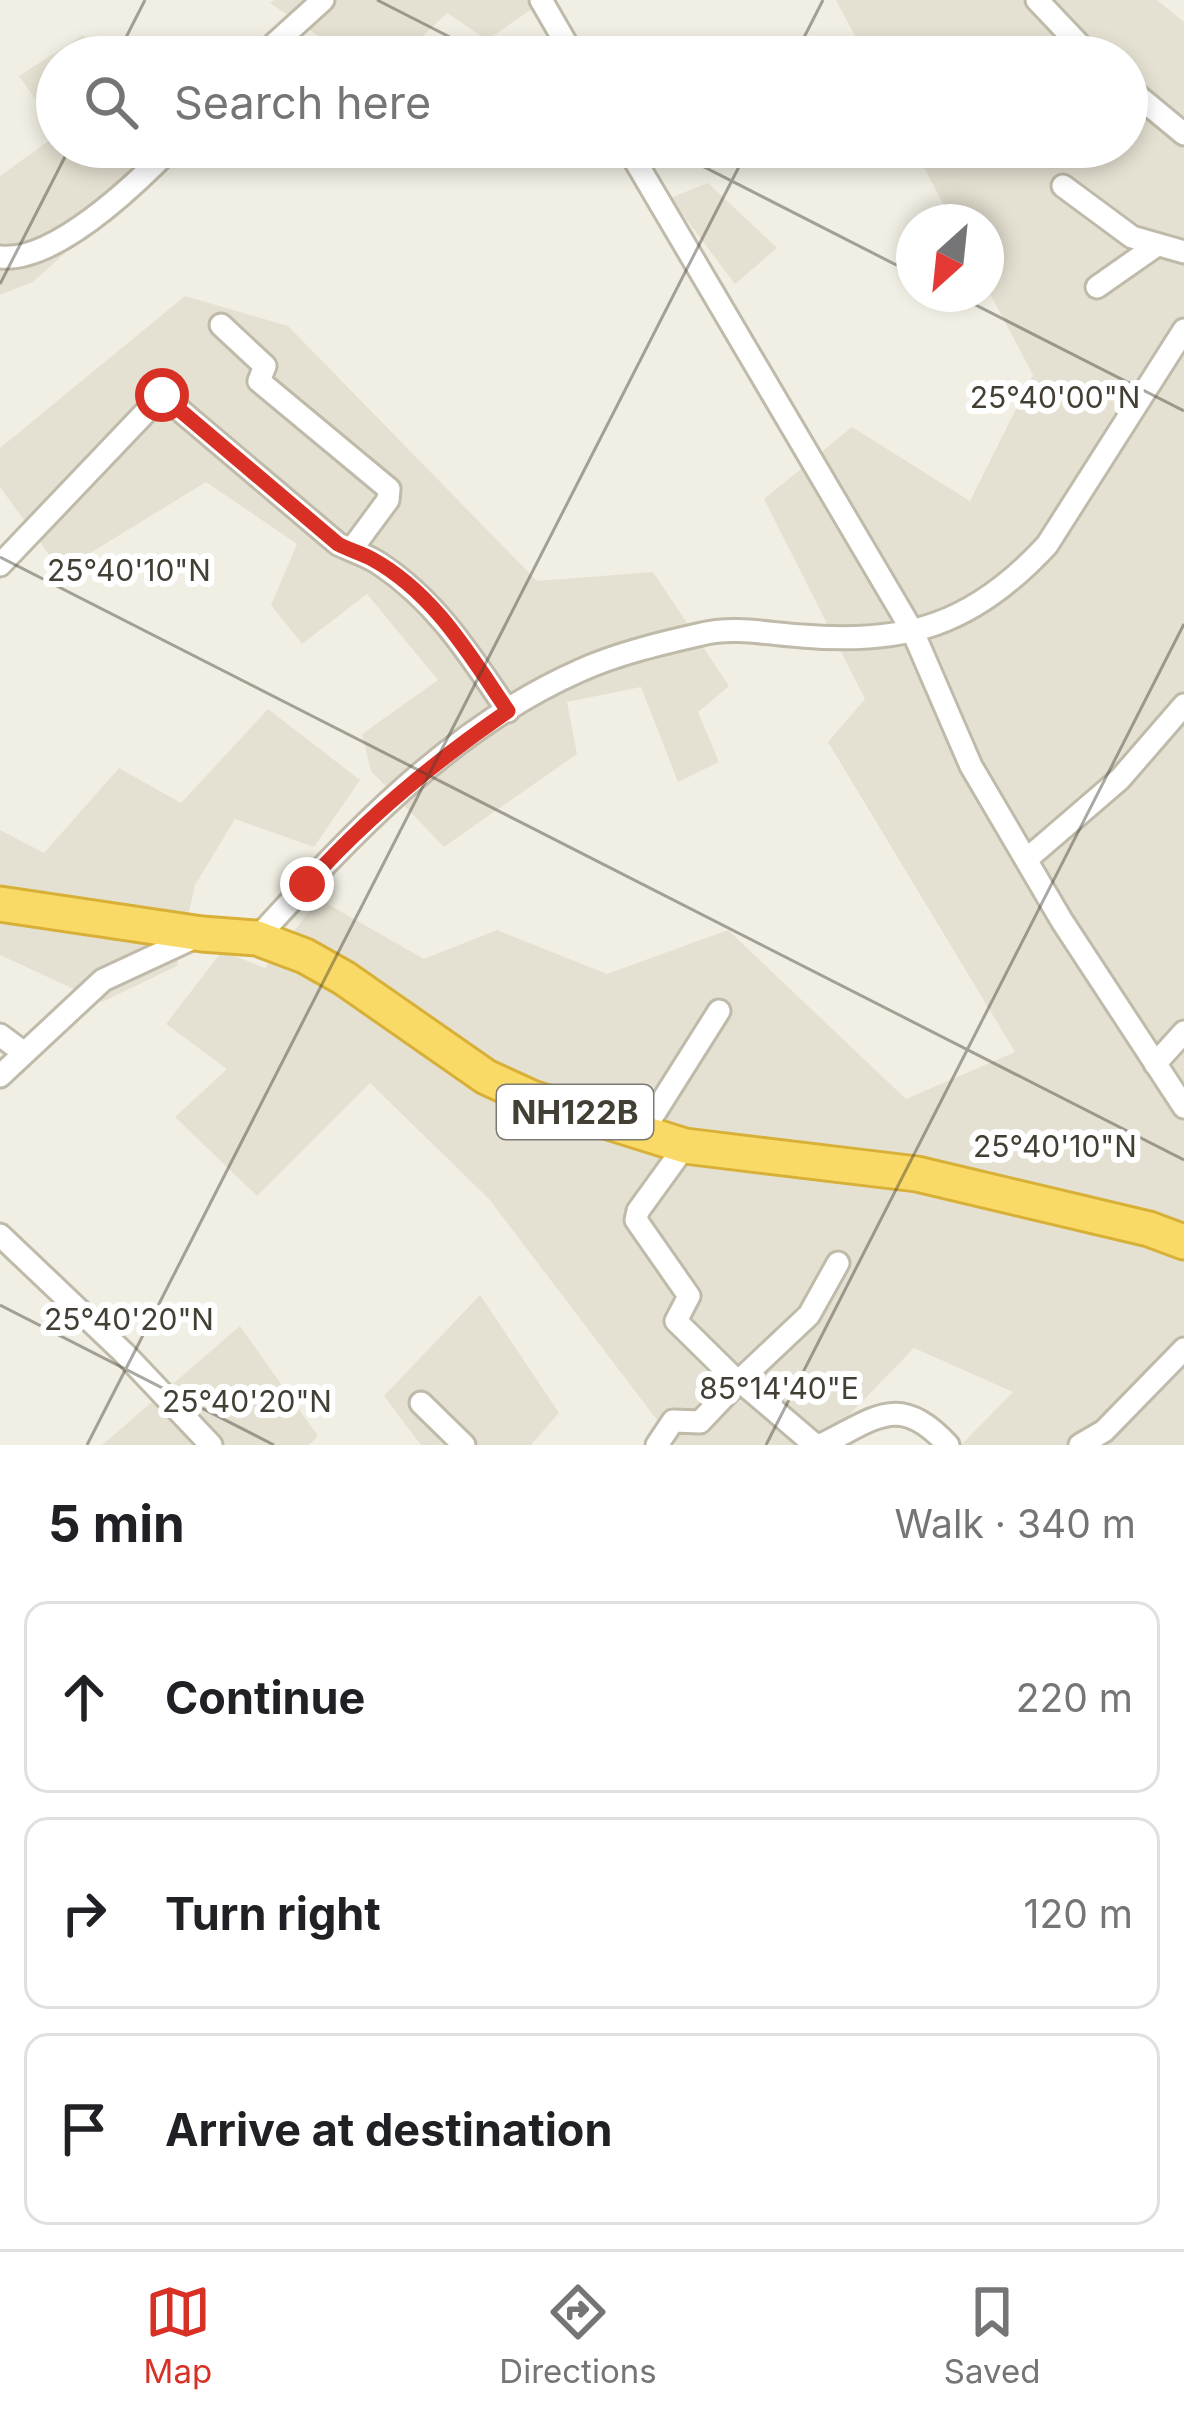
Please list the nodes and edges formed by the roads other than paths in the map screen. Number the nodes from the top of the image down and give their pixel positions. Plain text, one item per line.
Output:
1 (323, 0) edge
2 (541, 0) edge
3 (1036, 0) edge
4 (283, 36) edge
5 (562, 36) edge
6 (1071, 36) edge
7 (1148, 104) edge
8 (1184, 134) edge
9 (151, 168) edge
10 (639, 168) edge
11 (1063, 186) dead end
12 (1157, 245) junction
13 (1184, 251) edge
14 (0, 257) edge
15 (1096, 286) dead end
16 (221, 326) dead end
17 (1184, 330) edge
18 (351, 550) junction
19 (0, 565) edge
20 (914, 632) junction
21 (1184, 705) edge
22 (508, 711) junction
23 (1027, 859) junction
24 (0, 904) edge
25 (202, 934) junction
26 (257, 938) junction
27 (719, 1011) dead end
28 (1184, 1032) edge
29 (0, 1034) edge
30 (24, 1053) junction
31 (1155, 1064) junction
32 (0, 1076) edge
33 (1184, 1107) edge
34 (642, 1132) junction
35 (686, 1146) junction
36 (0, 1234) edge
37 (1184, 1242) edge
38 (838, 1263) dead end
39 (1184, 1349) edge
40 (739, 1382) junction
41 (422, 1402) dead end
42 (211, 1445) edge
43 (464, 1445) edge
44 (657, 1445) edge
45 (818, 1445) edge
46 (948, 1445) edge
47 (1080, 1445) edge

1 - 4 street
2 - 5 street
3 - 6 street
7 - 8 street
9 - 14 street
10 - 20 street
11 - 12 street
12 - 13 street
12 - 15 street
16 - 18 street
17 - 20 street
18 - 19 street
18 - 22 street
20 - 22 street
20 - 23 street
21 - 23 street
22 - 26 street
23 - 31 street
24 - 25 highway, NH122B
25 - 26 highway, NH122B
25 - 30 street
26 - 34 highway, NH122B
27 - 34 street
28 - 31 street
29 - 30 street
30 - 32 street
31 - 33 street
34 - 35 highway, NH122B
35 - 37 highway, NH122B
35 - 40 street
36 - 42 street
38 - 40 street
39 - 47 street
40 - 44 street
40 - 45 street
41 - 43 street
45 - 46 street

